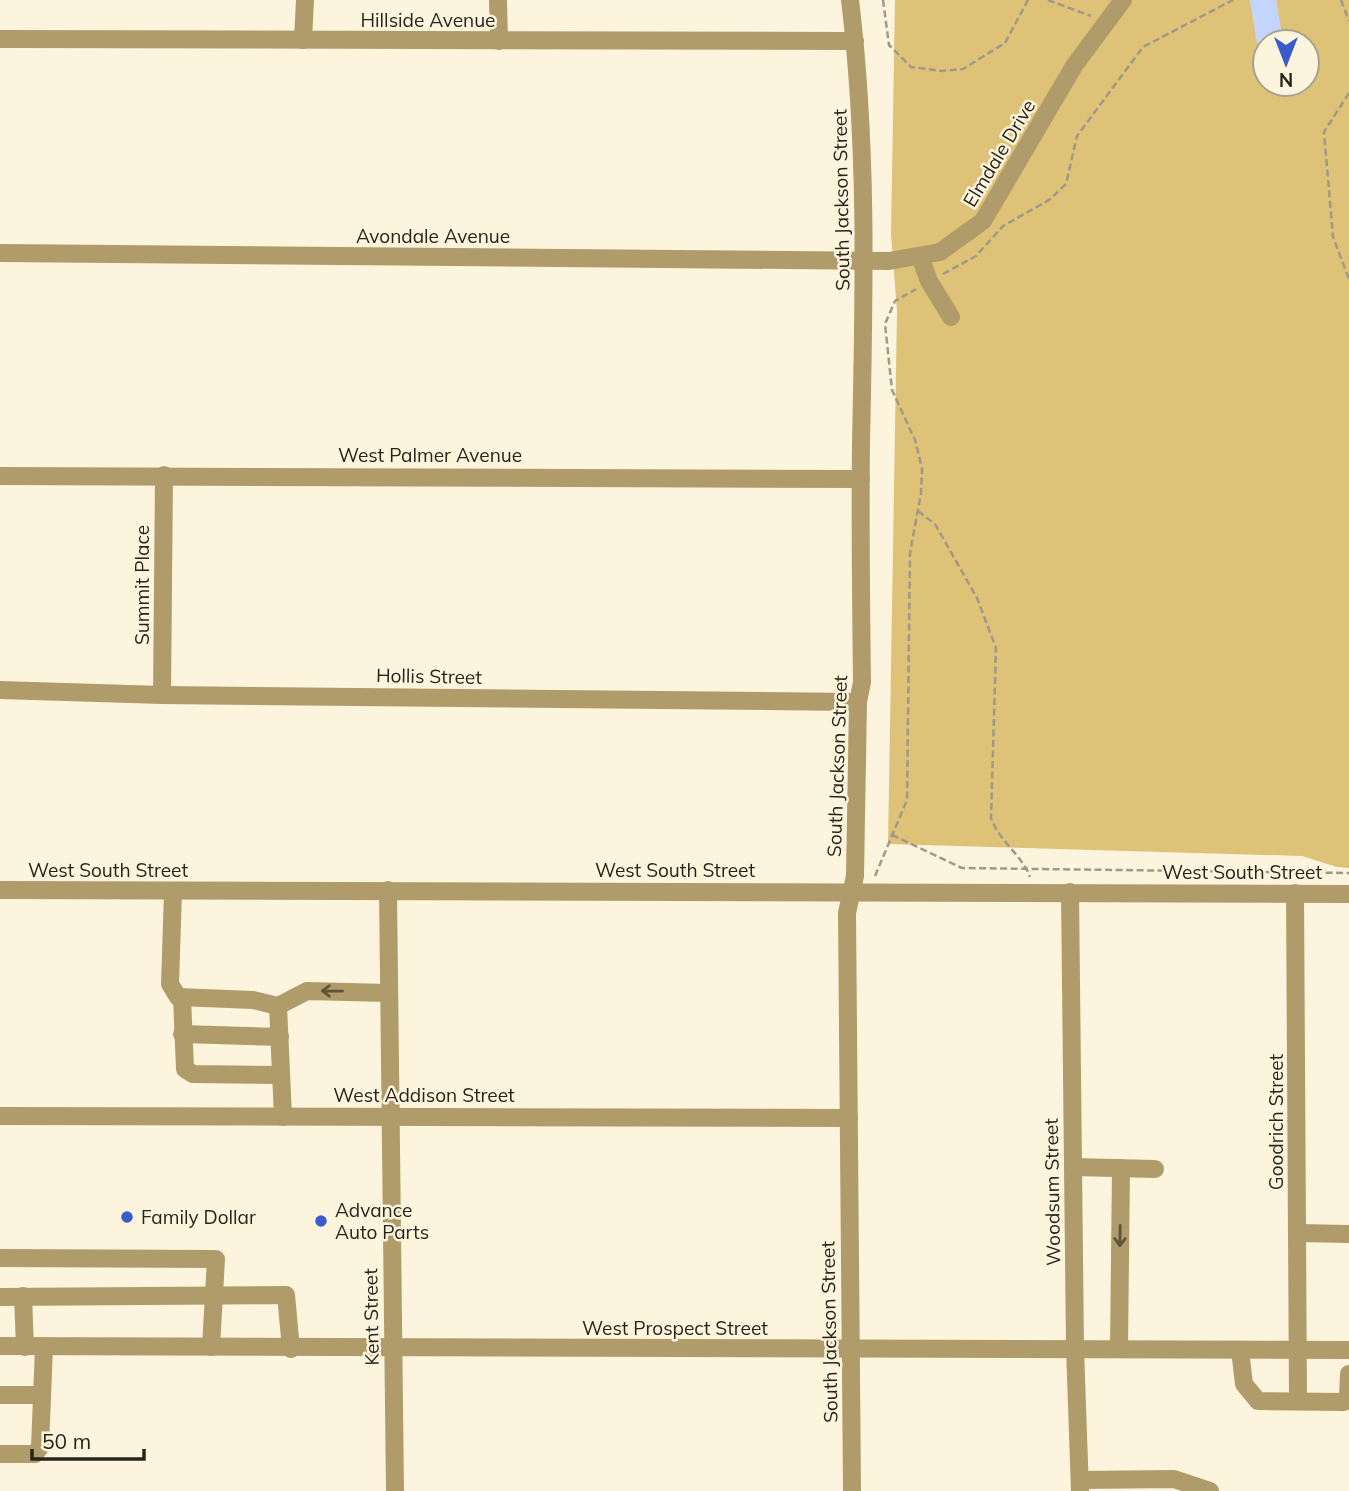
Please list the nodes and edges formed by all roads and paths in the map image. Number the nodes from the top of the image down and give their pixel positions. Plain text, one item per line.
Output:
1 (305, 0) edge
2 (498, 0) edge
3 (850, 0) edge
4 (883, 0) edge
5 (1028, 0) edge
6 (1048, 0) edge
7 (1123, 0) edge
8 (1233, 0) edge
9 (1341, 0) edge
10 (1349, 21) edge
11 (1107, 22) junction
12 (0, 39) edge
13 (303, 40) junction
14 (499, 41) junction
15 (855, 41) junction
16 (1349, 93) edge
17 (0, 253) edge
18 (920, 257) junction
19 (865, 260) junction
20 (1349, 279) edge
21 (929, 281) junction
22 (951, 317) dead end
23 (163, 475) junction
24 (0, 476) edge
25 (861, 479) junction
26 (918, 511) junction
27 (0, 690) edge
28 (162, 695) junction
29 (858, 702) junction
30 (892, 835) junction
31 (1028, 869) junction
32 (1349, 873) edge
33 (875, 876) dead end
34 (0, 890) edge
35 (388, 890) junction
36 (173, 891) junction
37 (852, 892) junction
38 (1036, 892) junction
39 (1070, 892) junction
40 (1295, 893) junction
41 (1349, 894) edge
42 (388, 993) junction
43 (182, 997) junction
44 (278, 1006) junction
45 (182, 1034) junction
46 (280, 1037) junction
47 (281, 1075) junction
48 (390, 1115) junction
49 (0, 1116) edge
50 (283, 1117) junction
51 (849, 1118) junction
52 (1073, 1167) junction
53 (1121, 1168) junction
54 (1155, 1169) dead end
55 (1297, 1233) junction
56 (1349, 1234) edge
57 (0, 1258) edge
58 (216, 1295) junction
59 (23, 1296) junction
60 (0, 1297) edge
61 (0, 1346) edge
62 (25, 1347) junction
63 (44, 1347) junction
64 (211, 1347) junction
65 (1075, 1348) junction
66 (291, 1349) junction
67 (393, 1349) junction
68 (1119, 1349) junction
69 (850, 1350) junction
70 (1240, 1350) junction
71 (1298, 1350) junction
72 (1349, 1350) edge
73 (1349, 1374) edge
74 (0, 1395) edge
75 (42, 1395) junction
76 (1298, 1401) junction
77 (0, 1454) edge
78 (1080, 1485) edge
79 (1122, 1486) edge
80 (395, 1491) edge
81 (852, 1491) edge
82 (1210, 1491) edge

1 - 13 street
2 - 14 street
3 - 15 street, South Jackson Street
4 - 5 path
6 - 11 path
7 - 11 street, Elmdale Drive
8 - 21 path
9 - 10 path
11 - 18 street, Elmdale Drive
12 - 13 street, Hillside Avenue
13 - 14 street, Hillside Avenue
14 - 15 street, Hillside Avenue
15 - 19 street, South Jackson Street
16 - 20 path
17 - 19 street, Avondale Avenue
18 - 19 street, Elmdale Drive
18 - 21 street
19 - 25 street, South Jackson Street
21 - 22 street
21 - 26 path
23 - 24 street, West Palmer Avenue
23 - 25 street, West Palmer Avenue
23 - 28 street, Summit Place
25 - 29 street, South Jackson Street
26 - 30 path
26 - 31 path
27 - 28 street, Hollis Street
28 - 29 street, Hollis Street
29 - 37 street, South Jackson Street
30 - 31 path
30 - 33 path
31 - 32 path
31 - 38 path
34 - 36 street, West South Street
35 - 36 street, West South Street
35 - 37 street, West South Street
35 - 42 street, Kent Street
36 - 43 street
37 - 38 street, West South Street
37 - 51 street, South Jackson Street
38 - 39 street, West South Street
39 - 40 street, West South Street
39 - 52 street, Woodsum Street
40 - 41 street, West South Street
40 - 55 street, Goodrich Street
42 -> 44 street
42 - 48 street, Kent Street
43 - 44 street
43 - 45 street
44 - 46 street
45 - 46 street
45 - 47 street
46 - 47 street
47 - 50 street
48 - 50 street, West Addison Street
48 - 51 street, West Addison Street
48 - 67 street, Kent Street
49 - 50 street, West Addison Street
51 - 69 street, South Jackson Street
52 - 53 street
52 - 65 street, Woodsum Street
53 - 54 street
53 -> 68 street
55 - 56 street
55 - 71 street, Goodrich Street
57 - 58 street
58 - 59 street
58 - 64 street
58 - 66 street
59 - 60 street
59 - 62 street
61 - 62 street, West Prospect Street
62 - 63 street, West Prospect Street
63 - 64 street, West Prospect Street
63 - 75 street
64 - 66 street, West Prospect Street
65 - 68 street, West Prospect Street
65 - 69 street, West Prospect Street
65 - 78 street, Woodsum Street
66 - 67 street, West Prospect Street
67 - 69 street, West Prospect Street
67 - 80 street, Kent Street
68 - 70 street, West Prospect Street
69 - 81 street, South Jackson Street
70 - 71 street, West Prospect Street
70 - 76 street
71 - 72 street, West Prospect Street
71 - 76 street, Goodrich Street
73 - 76 street
74 - 75 street
75 - 77 street
78 - 79 street
79 - 82 street

